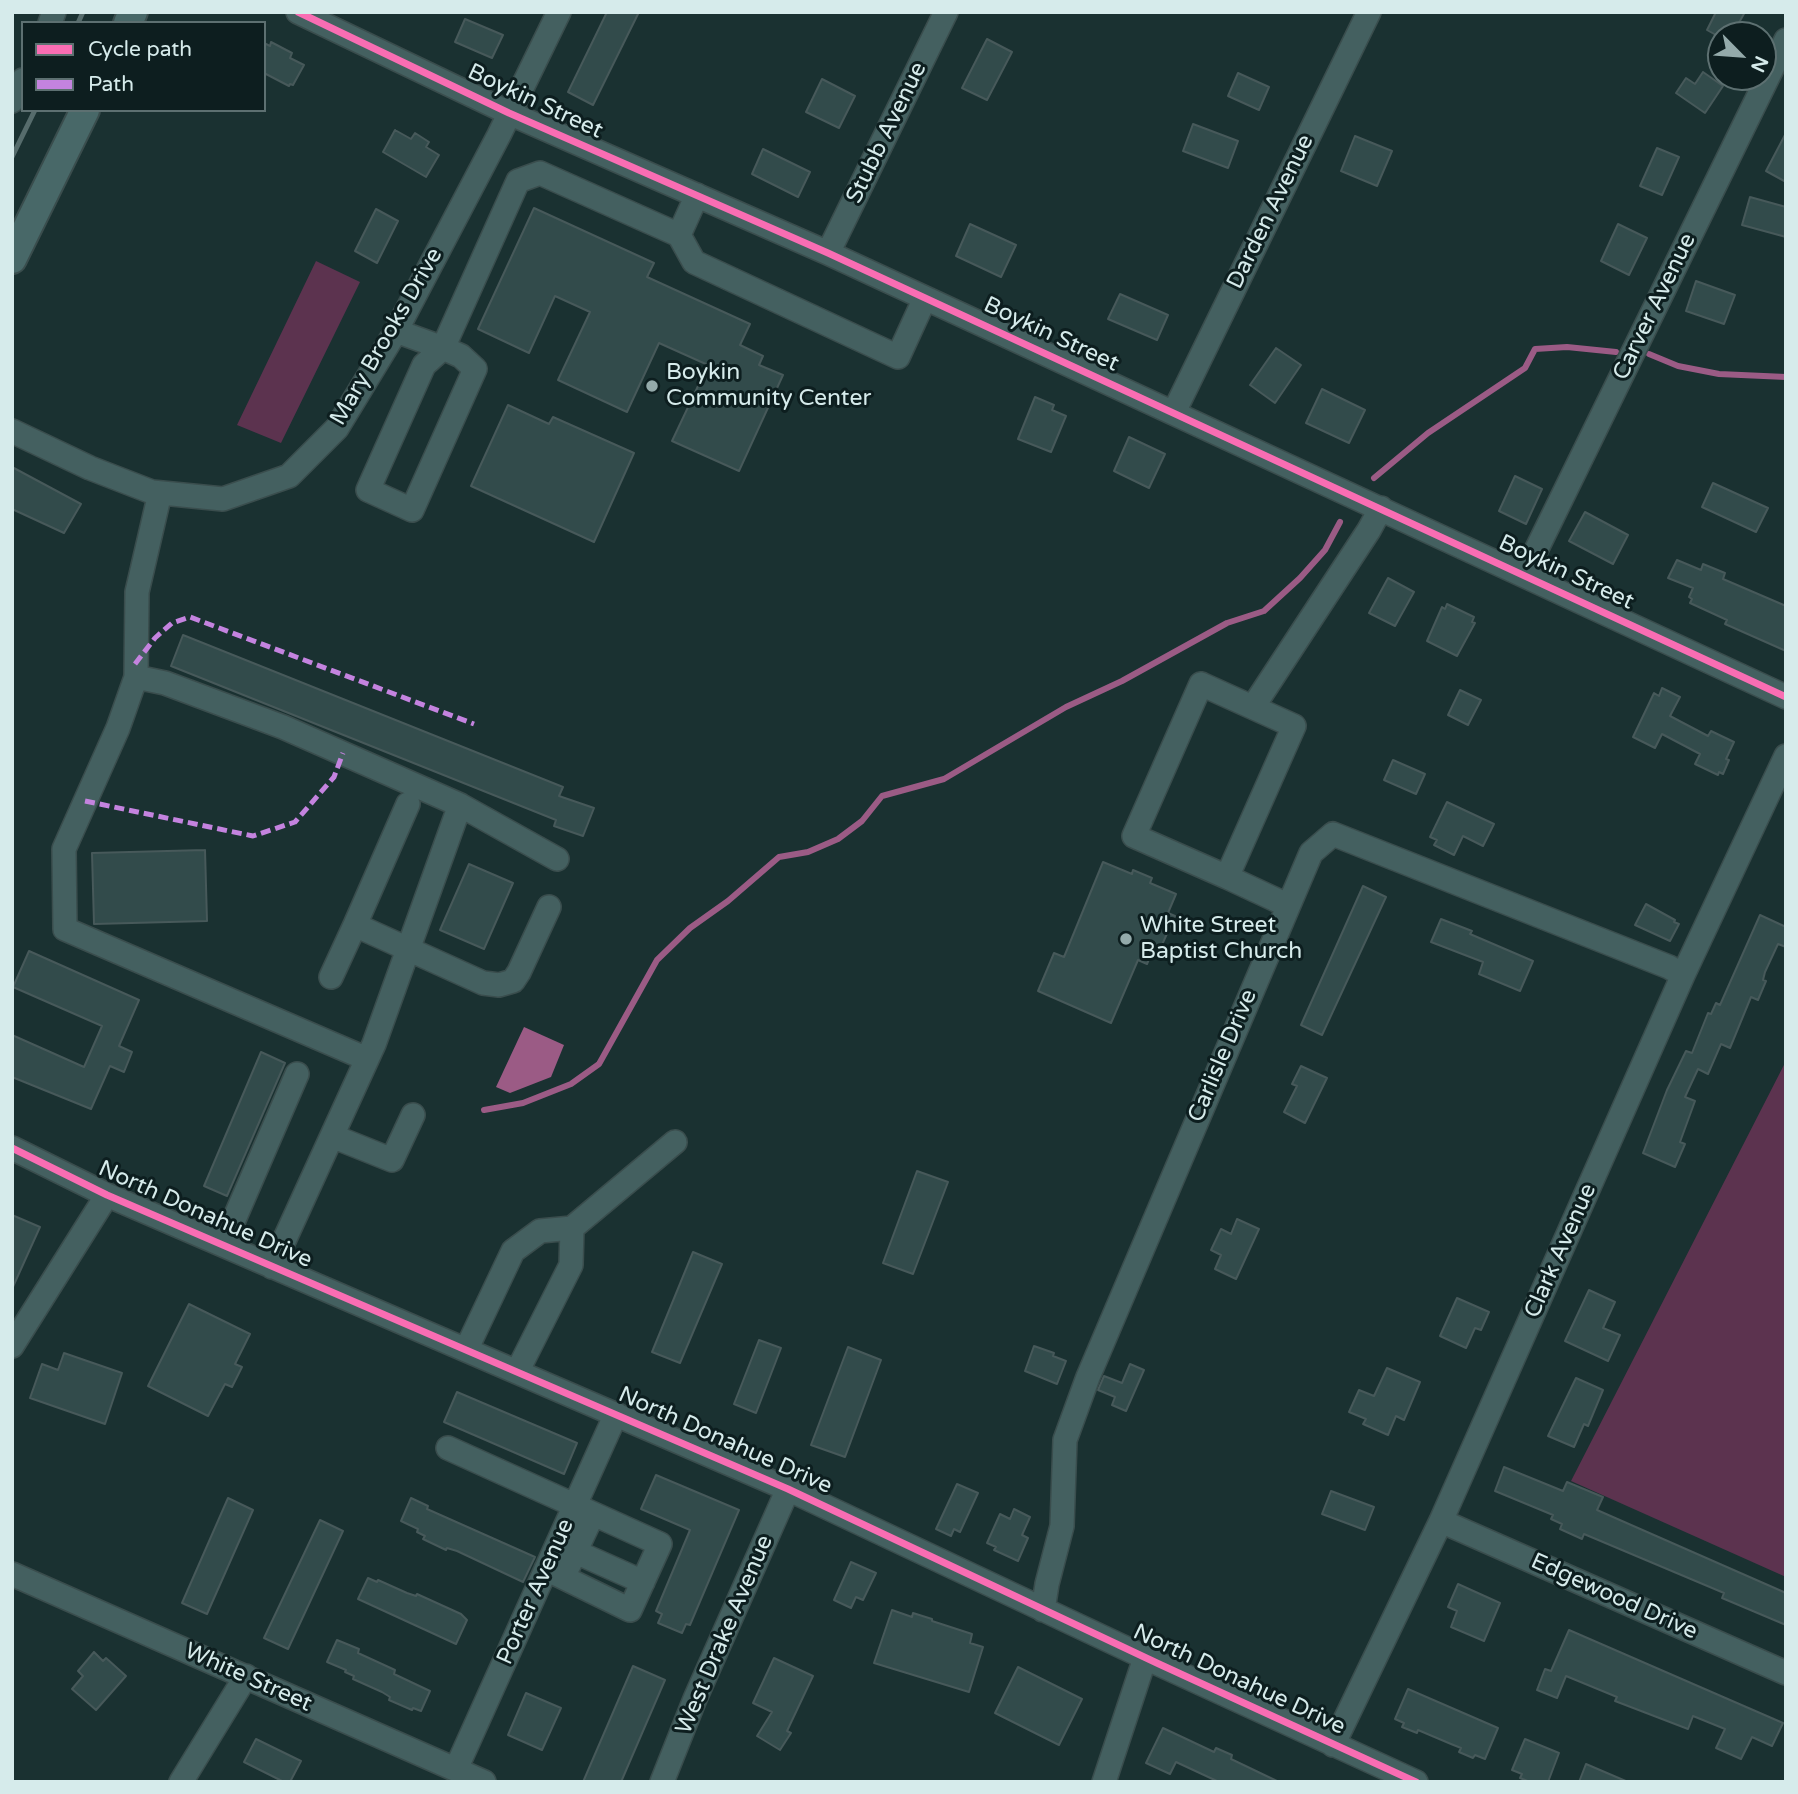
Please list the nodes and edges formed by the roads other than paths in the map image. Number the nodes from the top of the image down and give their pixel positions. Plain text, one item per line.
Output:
1 (299, 12) edge
2 (559, 12) edge
3 (946, 12) edge
4 (1369, 12) edge
5 (1786, 40) edge
6 (21, 84) edge
7 (12, 101) edge
8 (84, 112) edge
9 (509, 113) junction
10 (697, 195) junction
11 (679, 235) junction
12 (828, 253) junction
13 (12, 259) edge
14 (925, 298) junction
15 (396, 331) junction
16 (443, 348) junction
17 (1174, 412) junction
18 (12, 431) edge
19 (160, 493) junction
20 (1381, 508) junction
21 (1524, 575) junction
22 (136, 677) junction
23 (1786, 698) edge
24 (1253, 707) junction
25 (1786, 756) edge
26 (408, 804) dead end
27 (460, 805) junction
28 (557, 859) dead end
29 (1227, 877) junction
30 (1287, 905) junction
31 (550, 906) dead end
32 (355, 925) junction
33 (408, 948) junction
34 (1684, 975) junction
35 (331, 977) dead end
36 (367, 1059) junction
37 (297, 1074) dead end
38 (413, 1115) dead end
39 (332, 1136) junction
40 (675, 1142) dead end
41 (12, 1148) edge
42 (107, 1195) junction
43 (572, 1228) junction
44 (223, 1245) junction
45 (272, 1266) junction
46 (19, 1323) edge
47 (12, 1346) edge
48 (466, 1350) junction
49 (517, 1372) junction
50 (616, 1414) junction
51 (448, 1448) dead end
52 (788, 1489) junction
53 (584, 1509) junction
54 (1441, 1521) junction
55 (566, 1548) junction
56 (554, 1573) junction
57 (12, 1574) edge
58 (643, 1583) junction
59 (1043, 1610) junction
60 (1145, 1658) junction
61 (1786, 1673) edge
62 (246, 1676) junction
63 (1334, 1745) junction
64 (456, 1769) junction
65 (181, 1782) edge
66 (484, 1782) edge
67 (662, 1782) edge
68 (1104, 1782) edge
69 (1416, 1782) edge

1 - 9 street, Boykin Street
2 - 9 street, Mary Brooks Drive
3 - 12 street, Stubb Avenue
4 - 17 street, Darden Avenue
5 - 21 street, Carver Avenue
6 - 7 street
8 - 13 main road
9 - 10 street, Boykin Street
9 - 15 street, Mary Brooks Drive
10 - 11 street
10 - 12 street, Boykin Street
11 - 14 street
11 - 16 street
12 - 14 street, Boykin Street
14 - 17 street, Boykin Street
15 - 16 street
15 - 19 street, Mary Brooks Drive
16 - 16 street
17 - 20 street, Boykin Street
18 - 19 street, Mary Brooks Drive
19 - 22 street
20 - 21 street, Boykin Street
20 - 24 street
21 - 23 street, Boykin Street
22 - 27 street
22 - 36 street
24 - 29 street
24 - 29 street
25 - 34 street, Clark Avenue
26 - 32 street
27 - 28 street
27 - 33 street
29 - 30 street
30 - 34 street, Carlisle Drive
30 - 59 street, Carlisle Drive
31 - 33 street
32 - 33 street
32 - 35 street
33 - 36 street
34 - 54 street, Clark Avenue
36 - 39 street
37 - 44 street
38 - 39 street
39 - 45 street
40 - 43 street
41 - 42 street, North Donahue Drive
42 - 44 street, North Donahue Drive
42 - 46 street
43 - 48 street
43 - 49 street
44 - 45 street, North Donahue Drive
45 - 48 street, North Donahue Drive
46 - 47 street
48 - 49 street, North Donahue Drive
49 - 50 street, North Donahue Drive
50 - 52 street, North Donahue Drive
50 - 53 street, Porter Avenue
51 - 53 street
52 - 59 street, North Donahue Drive
52 - 67 street, West Drake Avenue
53 - 55 street, Porter Avenue
53 - 58 street
54 - 61 street, Edgewood Drive
54 - 63 street, Clark Avenue
55 - 56 street, Porter Avenue
55 - 58 street
56 - 58 street
56 - 64 street, Porter Avenue
57 - 62 street, White Street
59 - 60 street, North Donahue Drive
60 - 63 street, North Donahue Drive
60 - 68 street
62 - 64 street, White Street
62 - 65 street
63 - 69 street, North Donahue Drive
64 - 66 street, White Street

